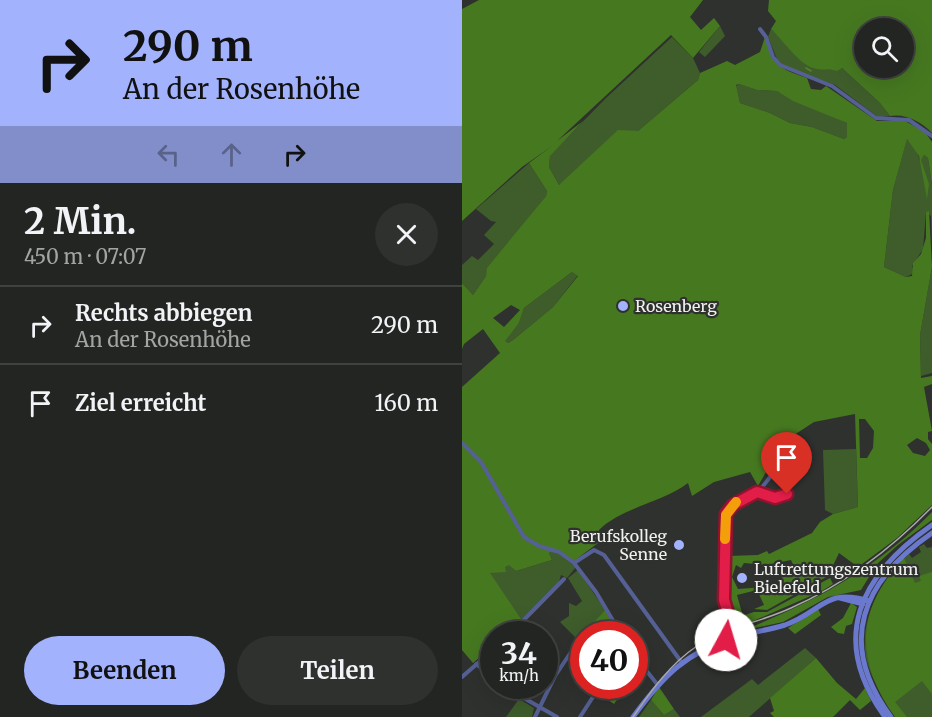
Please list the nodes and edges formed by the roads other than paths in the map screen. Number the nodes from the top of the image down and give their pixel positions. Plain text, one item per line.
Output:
1 (760, 29) dead end
2 (932, 136) edge
3 (462, 443) edge
4 (785, 465) dead end
5 (757, 492) junction
6 (789, 492) dead end
7 (932, 525) edge
8 (932, 533) edge
9 (886, 562) junction
10 (574, 563) junction
11 (564, 579) dead end
12 (850, 595) junction
13 (830, 600) junction
14 (865, 602) junction
15 (523, 621) edge
16 (613, 621) edge
17 (735, 637) junction
18 (570, 654) edge
19 (480, 661) edge
20 (682, 663) junction
21 (476, 664) junction
22 (480, 667) edge
23 (648, 673) edge
24 (462, 677) edge
25 (657, 684) junction
26 (523, 699) edge
27 (592, 699) edge
28 (539, 709) junction
29 (535, 717) edge
30 (557, 717) edge
31 (580, 717) edge
32 (633, 717) edge
33 (884, 717) edge
34 (891, 717) edge

1 - 2 street
3 - 10 street
4 - 5 street
5 - 6 street
5 - 17 street
7 - 9 main road
8 - 14 main road
9 - 12 main road
9 - 14 main road
10 - 16 street
10 - 20 street
11 - 15 street
12 - 13 main road
12 - 14 main road
13 - 14 main road
13 - 17 main road
14 - 33 main road
14 - 34 main road
17 - 20 main road
18 - 28 street
19 - 21 street
20 - 25 main road
21 - 22 street
21 - 24 street
23 - 25 street
25 - 32 main road
26 - 28 street
27 - 31 street
28 - 29 street
28 - 30 street

